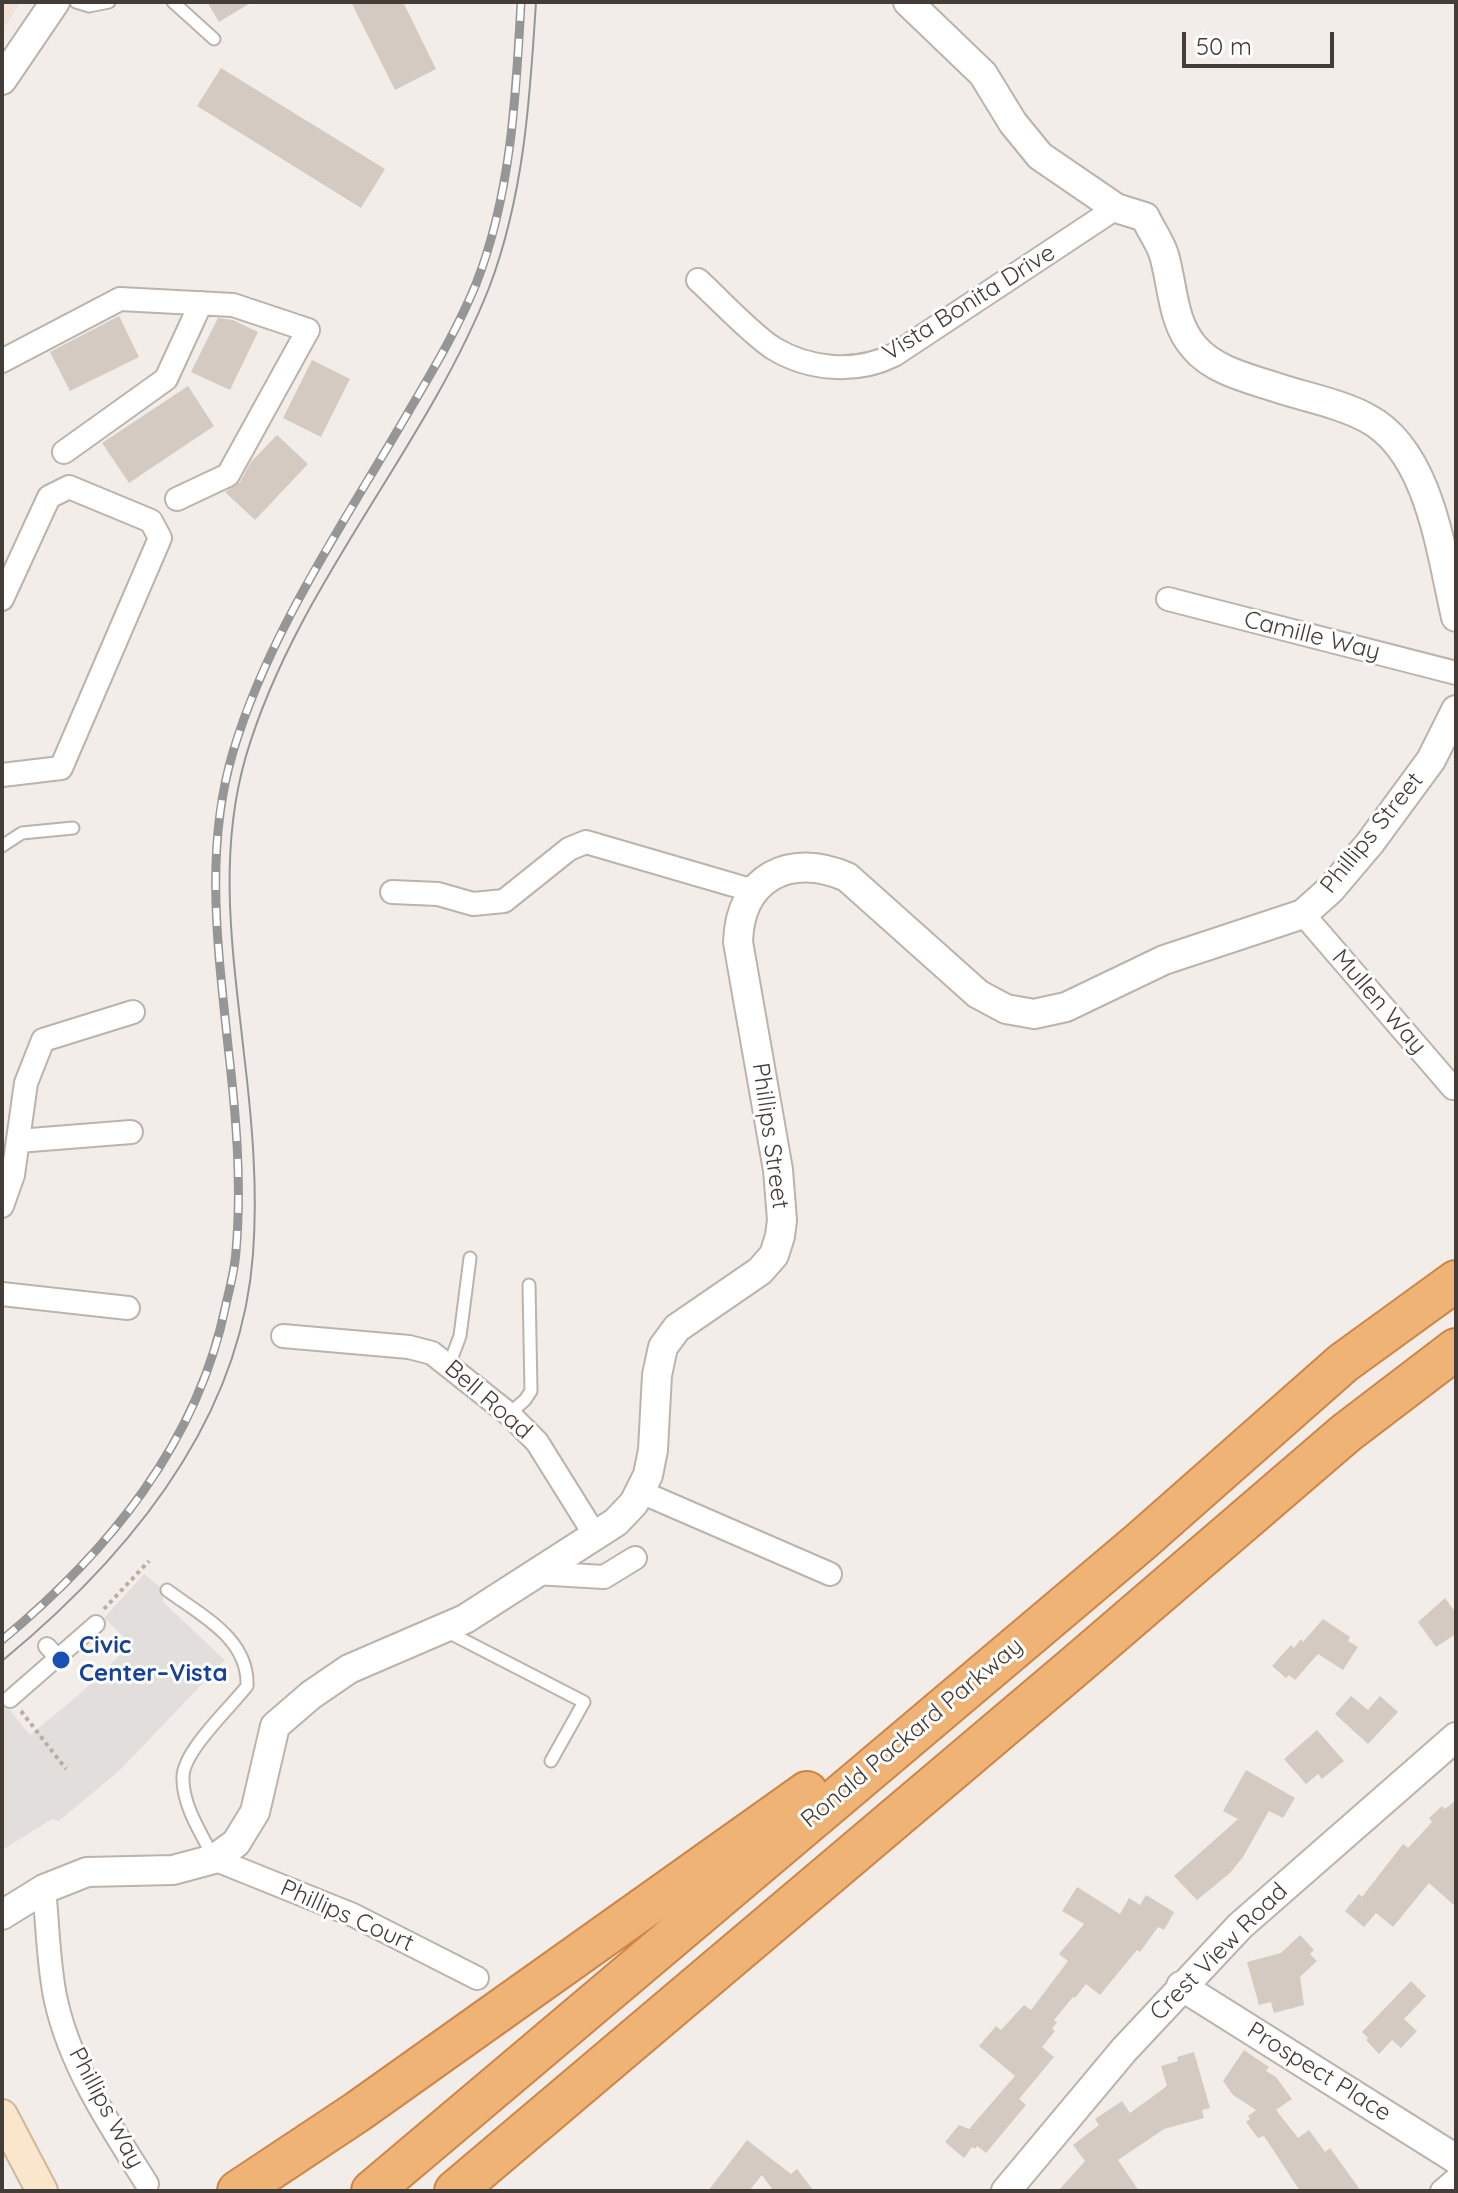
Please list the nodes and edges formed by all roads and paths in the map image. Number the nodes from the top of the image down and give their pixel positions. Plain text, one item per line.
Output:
1 (55, 2) edge
2 (76, 2) edge
3 (109, 2) edge
4 (173, 2) edge
5 (908, 2) edge
6 (214, 39) dead end
7 (2, 80) edge
8 (1116, 208) junction
9 (698, 280) dead end
10 (201, 303) junction
11 (2, 361) edge
12 (64, 452) dead end
13 (177, 499) dead end
14 (2, 599) edge
15 (1168, 599) dead end
16 (1456, 617) edge
17 (1456, 673) edge
18 (1456, 710) edge
19 (2, 775) edge
20 (73, 828) dead end
21 (2, 846) edge
22 (754, 891) junction
23 (392, 892) dead end
24 (1303, 914) junction
25 (133, 1012) dead end
26 (1456, 1085) edge
27 (131, 1132) dead end
28 (18, 1141) junction
29 (2, 1206) edge
30 (470, 1258) dead end
31 (1456, 1281) edge
32 (529, 1285) dead end
33 (2, 1294) edge
34 (128, 1308) dead end
35 (283, 1336) dead end
36 (1456, 1349) edge
37 (449, 1365) junction
38 (509, 1414) junction
39 (641, 1492) junction
40 (595, 1535) junction
41 (635, 1558) dead end
42 (149, 1561) dead end
43 (535, 1573) junction
44 (830, 1574) dead end
45 (167, 1590) dead end
46 (96, 1624) joint
47 (442, 1629) junction
48 (10, 1699) joint
49 (946, 1704) junction
50 (1456, 1737) edge
51 (551, 1761) dead end
52 (66, 1769) dead end
53 (214, 1859) junction
54 (44, 1889) junction
55 (2, 1915) edge
56 (734, 1956) junction
57 (477, 1978) dead end
58 (1181, 1986) junction
59 (2, 2115) edge
60 (1456, 2159) edge
61 (1456, 2179) edge
62 (147, 2184) dead end
63 (42, 2191) edge
64 (238, 2191) edge
65 (372, 2191) edge
66 (455, 2191) edge
67 (497, 2191) edge
68 (1006, 2191) edge
69 (1442, 2191) edge

1 - 7 street
2 - 3 lane
4 - 6 lane
5 - 8 street
8 - 9 street, Vista Bonita Drive
8 - 16 street
10 - 11 street
10 - 12 street
10 - 13 street
14 - 19 street
15 - 17 street, Camille Way
18 - 24 street, Phillips Street
20 - 21 lane
22 - 23 street
22 - 24 street, Phillips Street
22 - 39 street, Phillips Street
24 - 26 street, Mullen Way
25 - 28 street
27 - 28 street
28 - 29 street
30 - 37 lane
31 - 49 highway, Ronald Packard Parkway
32 - 38 lane
33 - 34 street
35 - 37 street, Bell Road
36 - 56 highway
37 - 38 street, Bell Road
38 - 40 street, Bell Road
39 - 40 street, Phillips Street
39 - 44 street
40 - 43 street, Phillips Street
41 - 43 street
42 - 46 path
43 - 47 street, Phillips Street
45 - 53 lane
46 - 48 street
47 - 51 lane
47 - 53 street, Phillips Street
48 - 52 path
49 - 64 highway
49 - 65 highway, Ronald Packard Parkway
50 - 58 street, Crest View Road
53 - 54 street, Phillips Street
53 - 57 street, Phillips Court
54 - 55 street, Phillips Street
54 - 62 street, Phillips Way
56 - 66 highway
56 - 67 highway
58 - 60 street, Prospect Place
58 - 68 street, Crest View Road
59 - 63 main road
61 - 69 street

